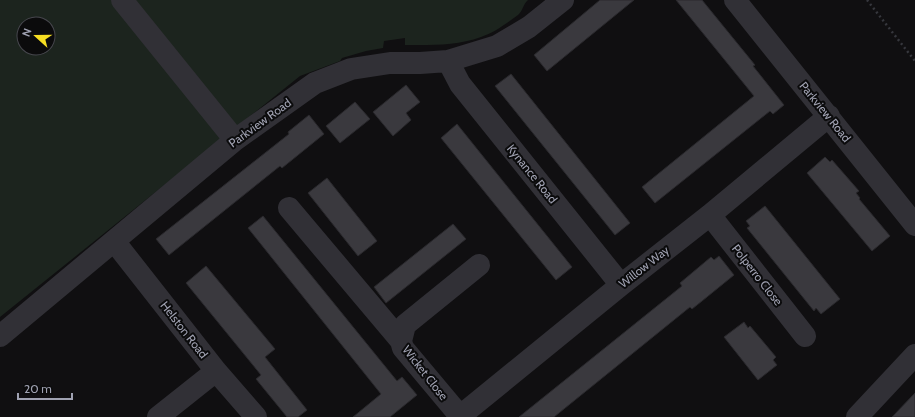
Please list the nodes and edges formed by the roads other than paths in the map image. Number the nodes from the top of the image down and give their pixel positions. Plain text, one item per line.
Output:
1 (122, 0) edge
2 (563, 0) edge
3 (735, 0) edge
4 (448, 61) junction
5 (829, 116) junction
6 (235, 140) junction
7 (289, 208) dead end
8 (710, 215) junction
9 (915, 225) edge
10 (114, 241) junction
11 (479, 265) dead end
12 (621, 285) junction
13 (0, 336) edge
14 (805, 336) dead end
15 (401, 340) junction
16 (915, 355) edge
17 (216, 370) junction
18 (459, 416) edge
19 (158, 417) edge
20 (256, 417) edge
21 (857, 417) edge

1 - 6 street
2 - 4 street, Parkview Road
3 - 5 street, Parkview Road
4 - 6 street, Parkview Road
4 - 12 street, Kynance Road
5 - 8 street, Willow Way
5 - 9 street, Parkview Road
6 - 10 street, Parkview Road
7 - 15 street
8 - 12 street, Willow Way
8 - 14 street, Polperro Close
10 - 13 street, Parkview Road
10 - 17 street, Helston Road
11 - 15 street, Wicket Close
12 - 18 street, Willow Way
15 - 18 street, Wicket Close
16 - 21 street
17 - 19 street
17 - 20 street, Helston Road

